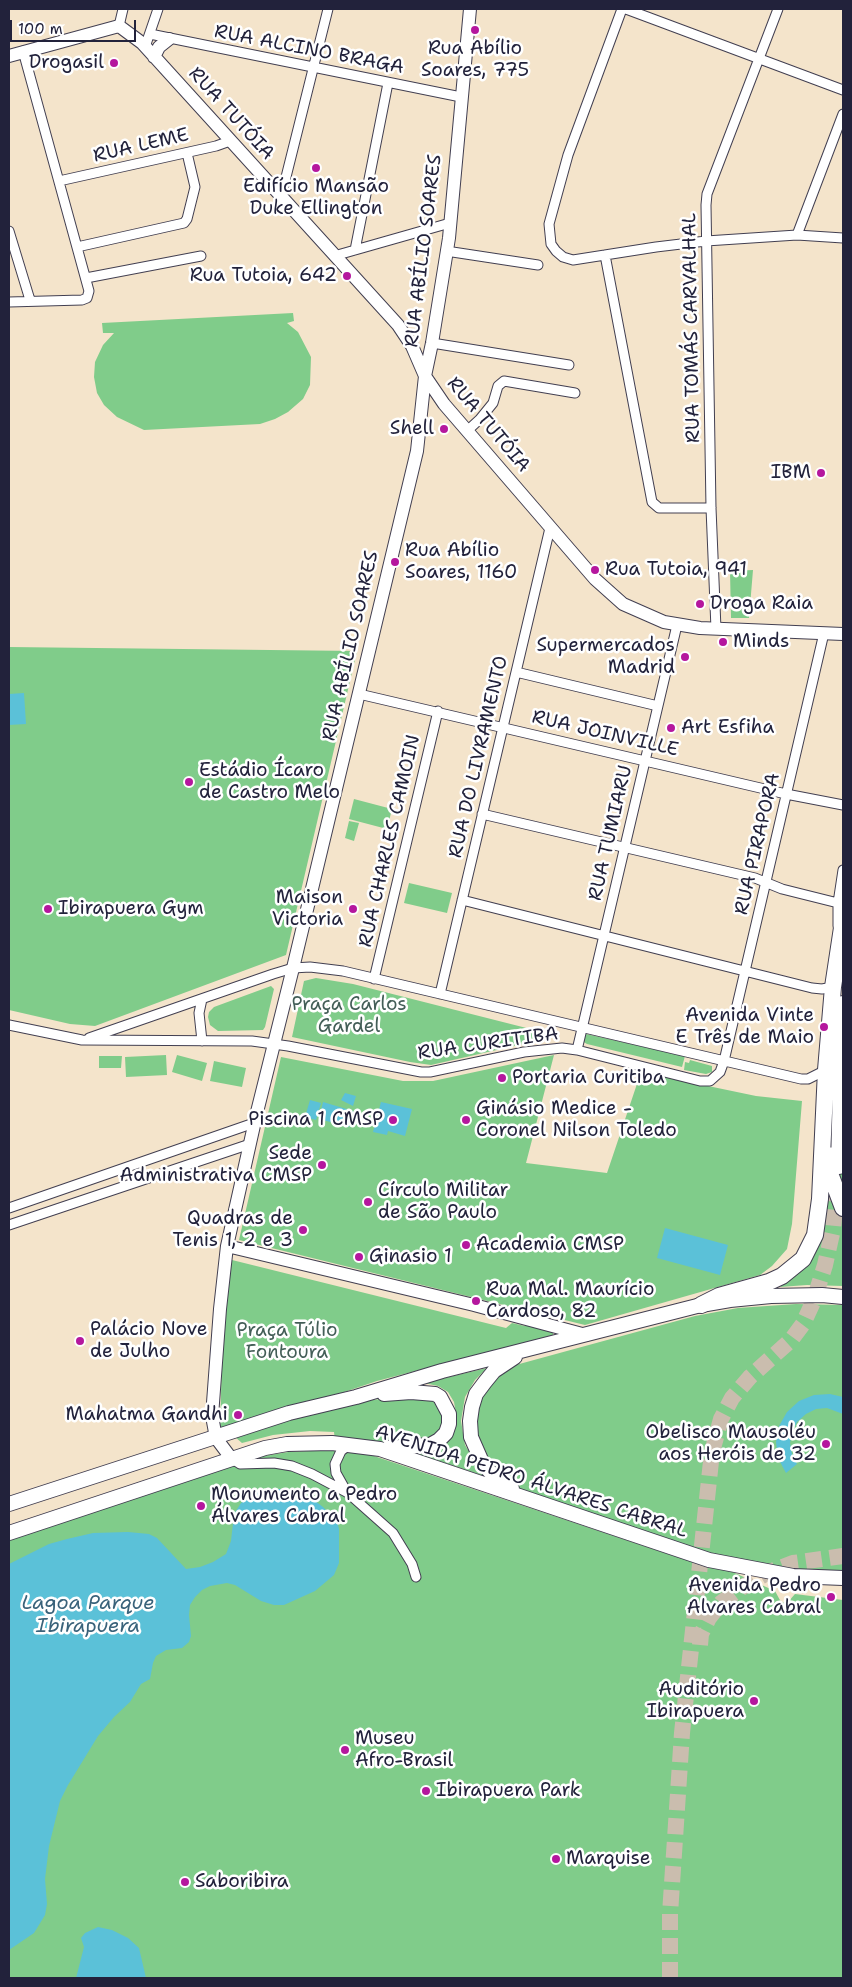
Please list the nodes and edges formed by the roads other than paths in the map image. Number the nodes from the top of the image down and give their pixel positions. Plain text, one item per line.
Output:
1 (123, 9) edge
2 (158, 9) edge
3 (328, 9) edge
4 (470, 9) edge
5 (622, 9) edge
6 (626, 9) edge
7 (778, 9) edge
8 (119, 26) junction
9 (150, 34) junction
10 (169, 38) junction
11 (140, 43) junction
12 (23, 52) junction
13 (9, 56) edge
14 (154, 57) junction
15 (759, 59) junction
16 (314, 68) junction
17 (388, 83) junction
18 (843, 90) edge
19 (461, 98) junction
20 (843, 114) edge
21 (230, 141) junction
22 (186, 152) junction
23 (59, 181) junction
24 (281, 197) junction
25 (450, 223) junction
26 (9, 231) edge
27 (797, 235) junction
28 (843, 238) edge
29 (706, 241) junction
30 (77, 247) junction
31 (355, 250) junction
32 (446, 251) junction
33 (605, 255) junction
34 (201, 256) dead end
35 (334, 256) junction
36 (538, 265) dead end
37 (86, 278) junction
38 (30, 300) junction
39 (9, 302) edge
40 (432, 343) junction
41 (568, 365) dead end
42 (425, 376) junction
43 (575, 392) dead end
44 (467, 431) junction
45 (711, 508) junction
46 (550, 528) junction
47 (677, 625) junction
48 (716, 629) junction
49 (824, 633) junction
50 (843, 634) edge
51 (516, 672) junction
52 (359, 694) junction
53 (658, 706) junction
54 (438, 711) junction
55 (503, 727) junction
56 (645, 761) junction
57 (786, 794) junction
58 (843, 805) edge
59 (482, 814) junction
60 (624, 848) junction
61 (843, 870) edge
62 (766, 883) junction
63 (462, 900) junction
64 (838, 903) junction
65 (842, 927) edge
66 (604, 935) junction
67 (293, 968) junction
68 (746, 971) junction
69 (374, 979) junction
70 (838, 993) edge
71 (440, 994) junction
72 (202, 999) junction
73 (9, 1024) edge
74 (582, 1028) junction
75 (82, 1040) junction
76 (202, 1041) junction
77 (274, 1044) junction
78 (577, 1050) junction
79 (724, 1061) junction
80 (826, 1070) junction
81 (254, 1123) junction
82 (823, 1129) junction
83 (250, 1144) junction
84 (839, 1166) dead end
85 (41, 1197) junction
86 (9, 1208) edge
87 (843, 1208) tunnel mouth
88 (45, 1213) junction
89 (9, 1225) edge
90 (227, 1246) junction
91 (843, 1297) edge
92 (700, 1305) junction
93 (586, 1335) junction
94 (526, 1350) junction
95 (356, 1397) junction
96 (216, 1438) junction
97 (350, 1445) junction
98 (380, 1449) junction
99 (231, 1458) junction
100 (348, 1493) junction
101 (524, 1497) junction
102 (9, 1504) edge
103 (9, 1533) edge
104 (416, 1577) dead end
105 (843, 1578) edge

1 - 8 street
2 - 9 street
3 - 16 street
4 - 19 street, RUA ABÍLIO SOARES
5 - 33 street
6 - 15 street
7 - 15 street, RUA TOMÁS CARVALHAL
8 - 11 street, RUA TUTÓIA
8 - 12 street
9 - 10 street, RUA ALCINO BRAGA
9 - 11 street
10 - 14 street
10 - 16 street, RUA ALCINO BRAGA
11 - 14 street, RUA TUTÓIA
12 - 13 street
12 - 23 street
14 - 21 street, RUA TUTÓIA
15 - 18 street
15 - 29 street, RUA TOMÁS CARVALHAL
16 - 17 street, RUA ALCINO BRAGA
16 - 24 street
17 - 19 street, RUA ALCINO BRAGA
17 - 31 street
19 - 25 street, RUA ABÍLIO SOARES
20 - 27 street
21 - 22 street, RUA LEME
21 - 24 street, RUA TUTÓIA
22 - 23 street, RUA LEME
22 - 30 street
23 - 30 street
24 - 35 street, RUA TUTÓIA
25 - 31 street
25 - 32 street, RUA ABÍLIO SOARES
26 - 38 street
27 - 28 street
27 - 29 street
29 - 33 street
29 - 45 street, RUA TOMÁS CARVALHAL
30 - 37 street
31 - 35 street
32 - 36 street
32 - 40 street, RUA ABÍLIO SOARES
33 - 45 street
34 - 37 street
35 - 42 street, RUA TUTÓIA
37 - 38 street
38 - 39 street
40 - 41 street
40 - 42 street, RUA ABÍLIO SOARES
42 - 44 street, RUA TUTÓIA
42 - 52 street, RUA ABÍLIO SOARES
43 - 44 street
44 - 46 street, RUA TUTÓIA
45 - 48 street, RUA TOMÁS CARVALHAL
46 - 47 street, RUA TUTÓIA
46 - 51 street, RUA DO LIVRAMENTO
47 - 48 street, RUA TUTÓIA
47 - 53 street, RUA TUMIARU
48 - 49 street, RUA TUTÓIA
49 - 50 street, RUA TUTÓIA
49 - 57 street, RUA PIRAPORA
51 - 53 street
51 - 55 street, RUA DO LIVRAMENTO
52 - 54 street, RUA JOINVILLE
52 - 67 street, RUA ABÍLIO SOARES
53 - 56 street, RUA TUMIARU
54 - 55 street, RUA JOINVILLE
54 - 69 street, RUA CHARLES CAMOIN
55 - 56 street, RUA JOINVILLE
55 - 59 street, RUA DO LIVRAMENTO
56 - 57 street, RUA JOINVILLE
56 - 60 street, RUA TUMIARU
57 - 58 street, RUA JOINVILLE
57 - 62 street, RUA PIRAPORA
59 - 60 street
59 - 63 street, RUA DO LIVRAMENTO
60 - 62 street
60 - 66 street, RUA TUMIARU
61 - 64 street
62 - 64 street
62 - 68 street, RUA PIRAPORA
63 - 66 street
63 - 71 street, RUA DO LIVRAMENTO
64 - 65 street
65 - 70 highway
66 - 68 street
66 - 74 street, RUA TUMIARU
67 - 69 street, RUA CURITIBA
67 - 72 street, RUA CURITIBA
67 - 77 street, RUA ABÍLIO SOARES
68 - 70 street
68 - 79 street, RUA PIRAPORA
69 - 71 street, RUA CURITIBA
70 - 80 highway
70 - 84 highway
71 - 74 street, RUA CURITIBA
72 - 75 street, RUA CURITIBA
72 - 76 street
73 - 75 street, RUA CURITIBA
74 - 78 street, RUA TUMIARU
74 - 79 street, RUA CURITIBA
75 - 76 street, RUA CURITIBA
76 - 77 street, RUA CURITIBA
77 - 78 street, RUA CURITIBA
77 - 81 street, RUA ABÍLIO SOARES
78 - 79 street, RUA CURITIBA
79 - 80 street, RUA CURITIBA
80 - 82 highway
81 - 83 street, RUA ABÍLIO SOARES
81 - 85 street
82 - 87 highway
82 - 92 highway
83 - 88 street
83 - 90 street, RUA ABÍLIO SOARES
85 - 86 street
85 - 88 street
88 - 89 street
90 - 93 street
90 - 96 street, RUA ABÍLIO SOARES
91 - 92 main road
92 - 93 main road
93 - 94 main road
94 - 95 main road
94 - 101 main road
95 - 96 main road
95 - 98 main road
96 - 99 street, RUA ABÍLIO SOARES
96 - 102 main road
97 - 98 main road, AVENIDA PEDRO ÁLVARES CABRAL
97 - 99 main road, AVENIDA PEDRO ÁLVARES CABRAL
97 - 100 street
98 - 101 main road, AVENIDA PEDRO ÁLVARES CABRAL
99 - 100 street
99 - 103 main road, AVENIDA PEDRO ÁLVARES CABRAL
100 - 104 street
101 - 105 main road, AVENIDA PEDRO ÁLVARES CABRAL

